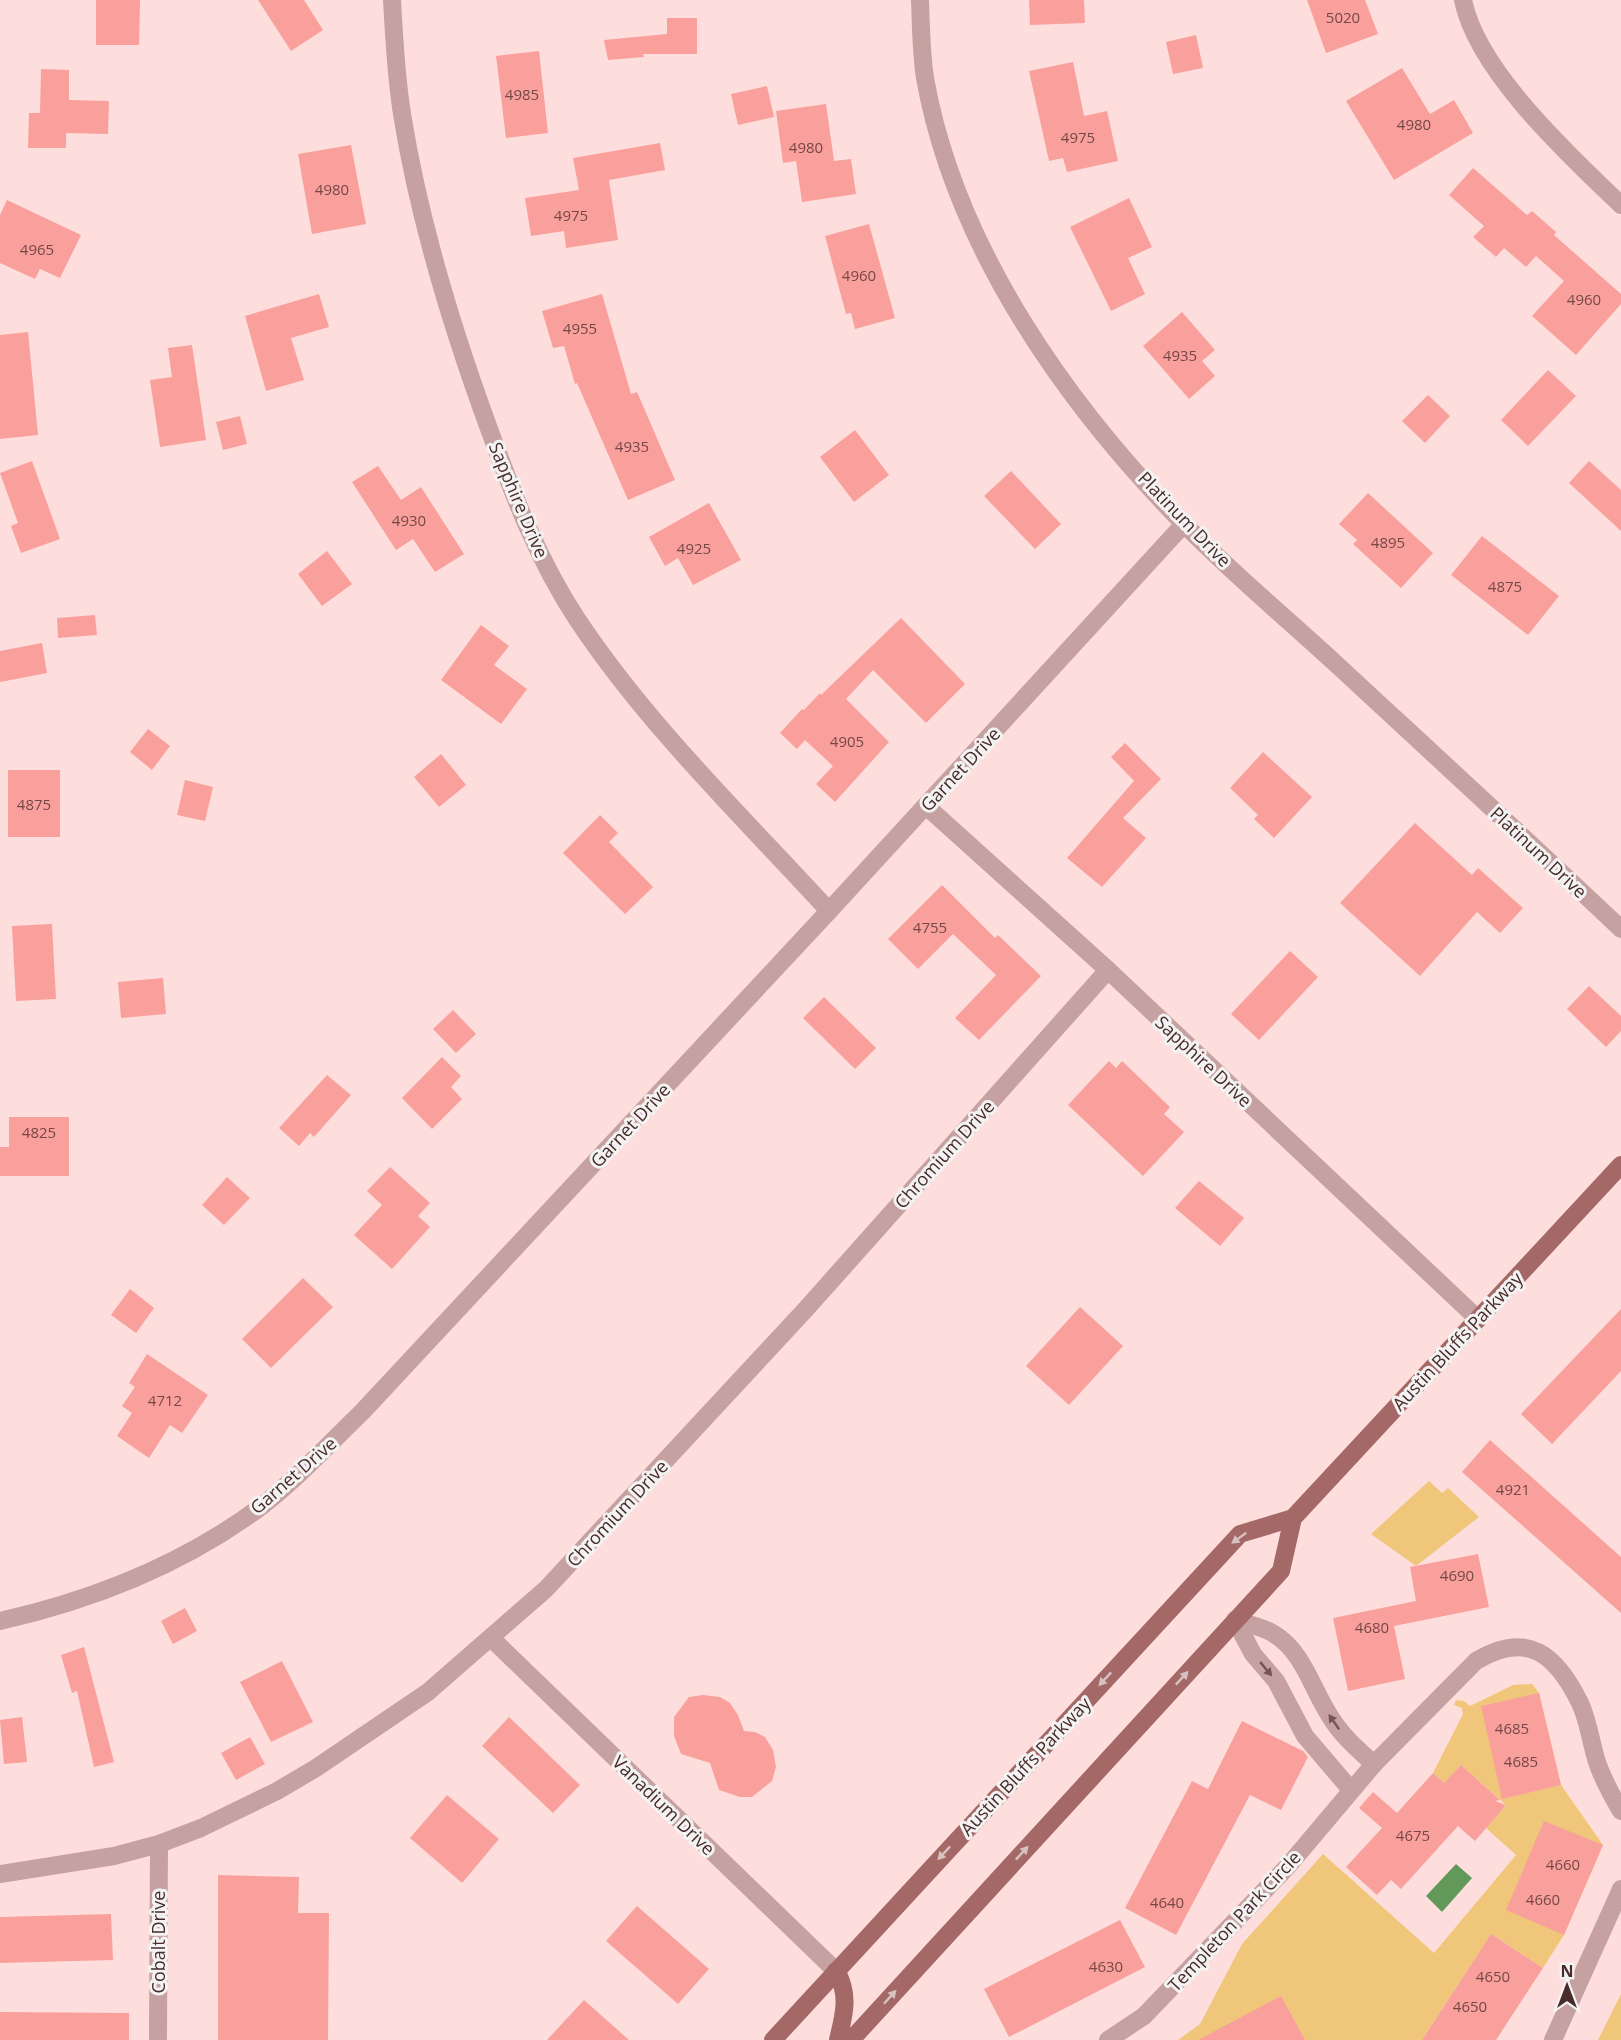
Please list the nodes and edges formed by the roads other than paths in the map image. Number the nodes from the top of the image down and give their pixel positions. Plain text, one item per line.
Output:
1 (392, 0) edge
2 (920, 0) edge
3 (1463, 0) edge
4 (1621, 205) edge
5 (1184, 524) junction
6 (926, 806) junction
7 (829, 911) junction
8 (1621, 929) edge
9 (1108, 970) junction
10 (1621, 1165) edge
11 (1478, 1319) junction
12 (1293, 1518) junction
13 (1235, 1620) junction
14 (0, 1621) edge
15 (492, 1638) junction
16 (1374, 1764) junction
17 (1351, 1790) junction
18 (1621, 1811) edge
19 (159, 1844) junction
20 (0, 1874) edge
21 (1621, 1889) edge
22 (836, 1971) junction
23 (158, 2040) edge
24 (773, 2040) edge
25 (838, 2040) edge
26 (851, 2040) edge
27 (1108, 2040) edge
28 (1553, 2040) edge

1 - 7 street, Sapphire Drive
2 - 5 street, Platinum Drive
3 - 4 street
5 - 6 street, Garnet Drive
5 - 8 street, Platinum Drive
6 - 7 street, Garnet Drive
6 - 9 street, Sapphire Drive
7 - 14 street, Garnet Drive
9 - 11 street, Sapphire Drive
9 - 15 street, Chromium Drive
10 - 11 main road, Austin Bluffs Parkway
11 - 12 main road, Austin Bluffs Parkway
12 - 13 main road, Austin Bluffs Parkway
12 -> 22 main road, Austin Bluffs Parkway
16 -> 13 street
13 -> 17 street
26 -> 13 main road, Austin Bluffs Parkway
15 - 19 street, Chromium Drive
15 - 22 street, Vanadium Drive
16 - 17 street, Templeton Park Circle
16 - 18 street, Templeton Park Circle
17 - 27 street, Templeton Park Circle
19 - 20 street, Chromium Drive
19 - 23 street, Cobalt Drive
21 - 28 street
22 - 24 main road, Austin Bluffs Parkway
22 - 25 main road

